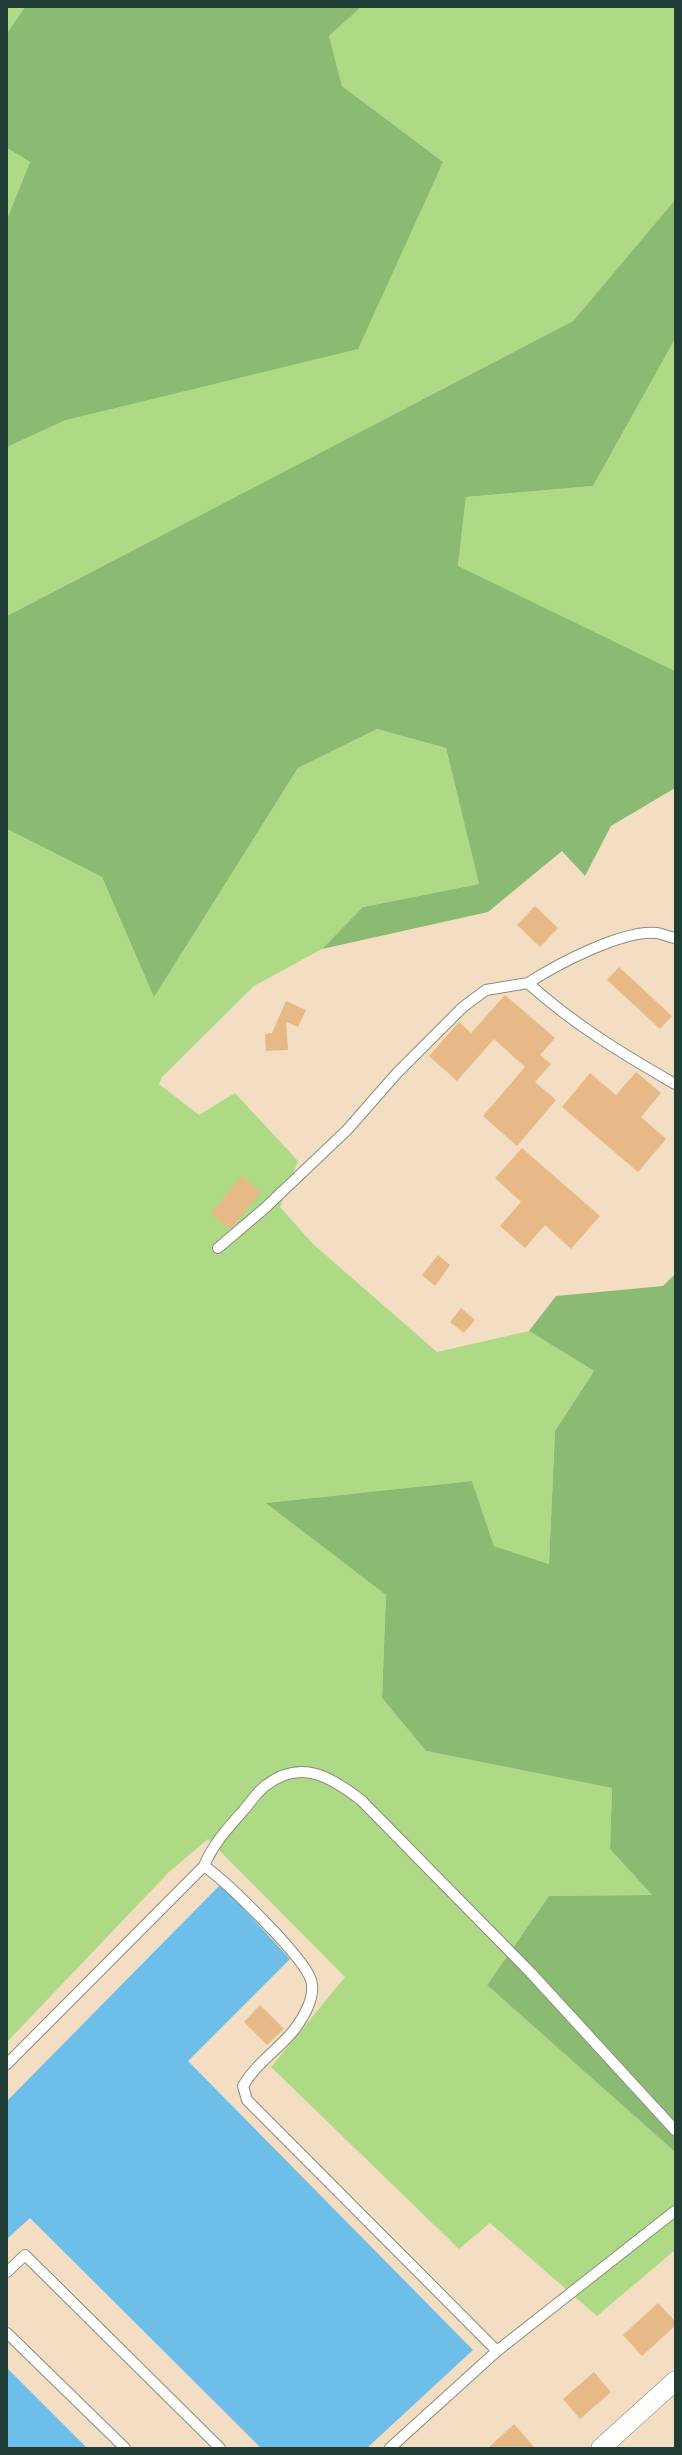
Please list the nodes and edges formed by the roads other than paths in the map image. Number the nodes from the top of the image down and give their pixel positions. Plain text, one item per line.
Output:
1 (675, 938) edge
2 (528, 983) junction
3 (675, 1084) edge
4 (218, 1248) dead end
5 (204, 1866) junction
6 (7, 2064) edge
7 (675, 2130) edge
8 (675, 2211) edge
9 (7, 2272) edge
10 (7, 2333) edge
11 (497, 2351) junction
12 (675, 2381) edge
13 (125, 2448) edge
14 (220, 2448) edge
15 (390, 2448) edge
16 (601, 2448) edge

1 - 2 lane
2 - 3 lane
2 - 4 lane
5 - 6 lane
5 - 7 lane
5 - 11 lane
8 - 11 lane
9 - 14 lane
10 - 13 lane
11 - 15 lane
12 - 16 street

